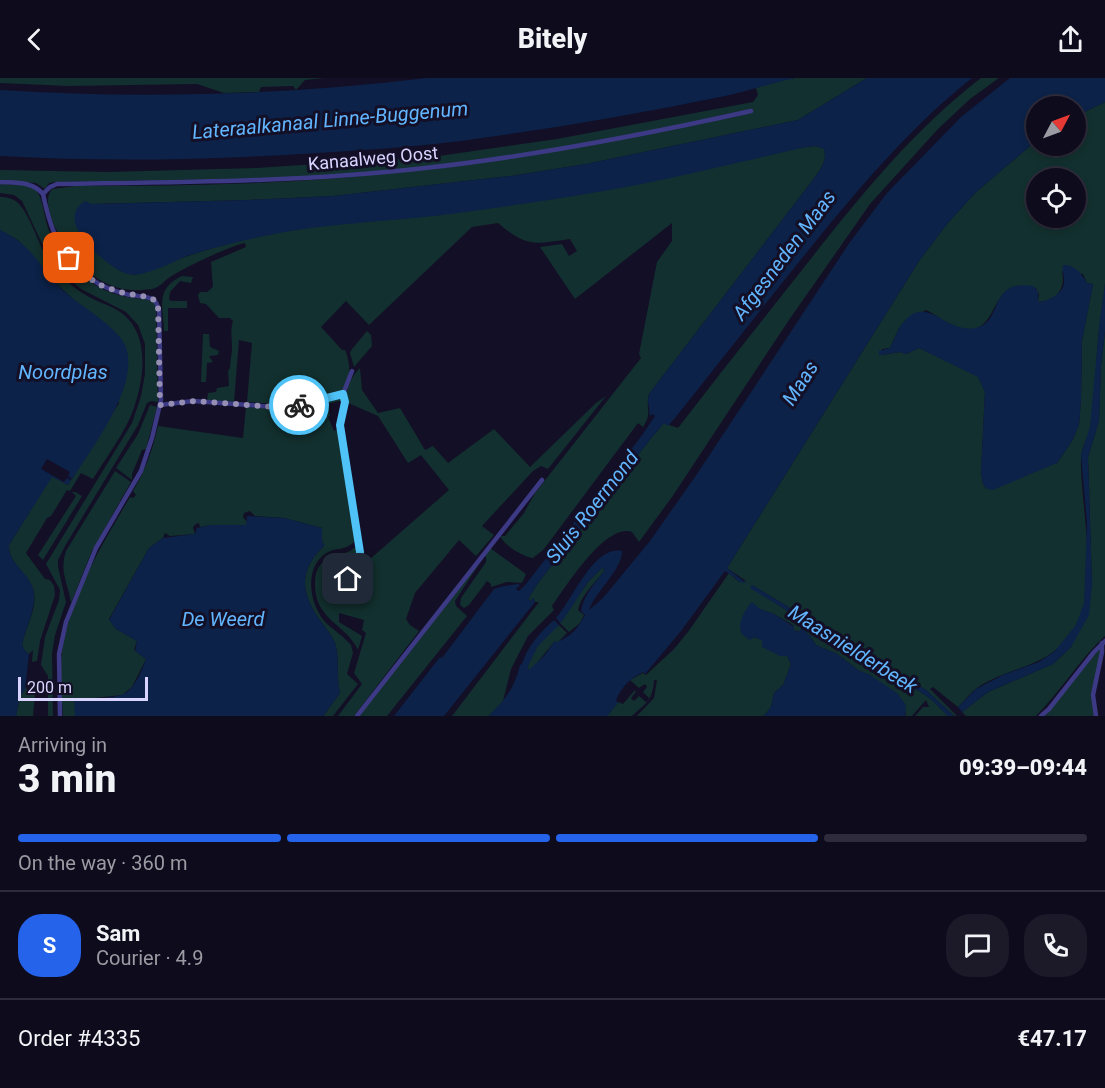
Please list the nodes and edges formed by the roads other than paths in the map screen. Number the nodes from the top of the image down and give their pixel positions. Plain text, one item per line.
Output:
1 (751, 111) dead end
2 (0, 182) edge
3 (43, 194) junction
4 (352, 372) dead end
5 (343, 394) junction
6 (160, 405) junction
7 (542, 480) dead end
8 (348, 579) dead end
9 (1104, 642) edge
10 (60, 716) edge
11 (357, 716) edge
12 (1041, 716) edge
13 (1096, 716) edge

1 - 3 street, Kanaalweg Oost
2 - 3 street
3 - 6 street
4 - 5 street
5 - 6 street
5 - 8 street
6 - 10 street
7 - 11 street
9 - 12 street
9 - 13 street

